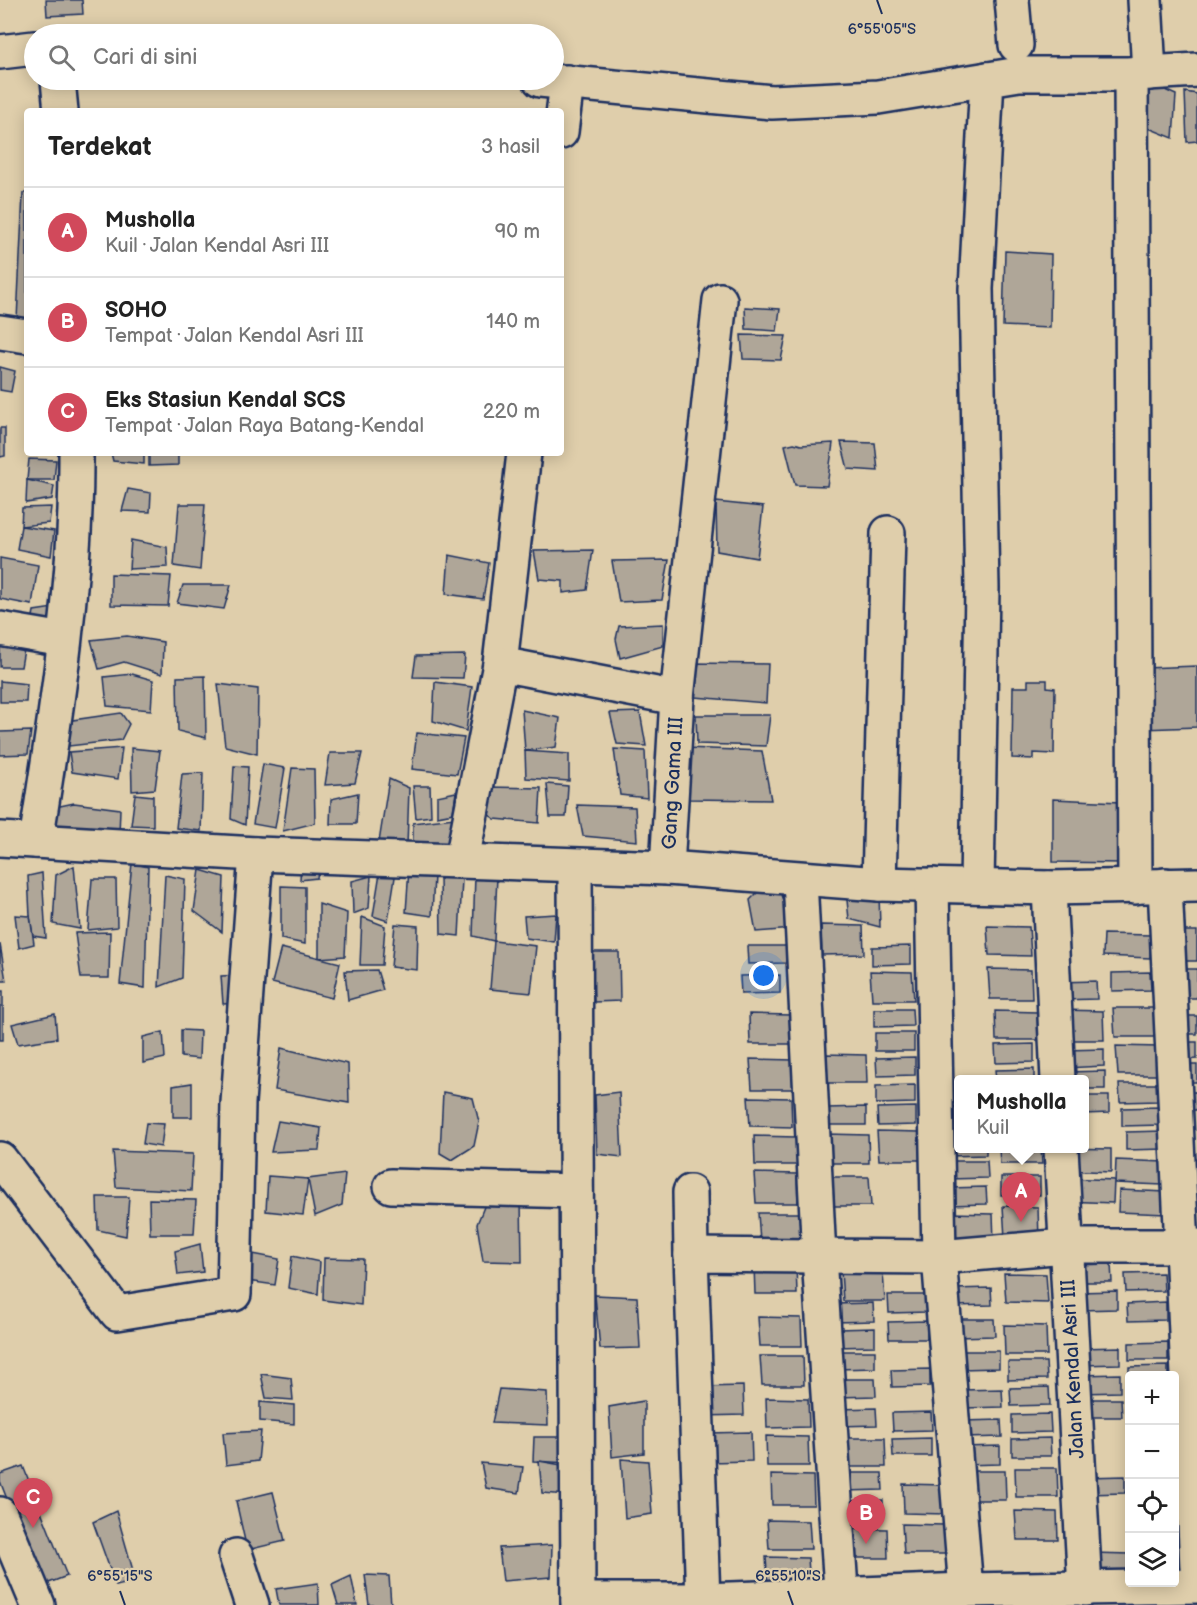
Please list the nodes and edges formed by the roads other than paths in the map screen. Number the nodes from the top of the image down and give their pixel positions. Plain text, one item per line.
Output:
1 (1012, 0) edge
2 (1145, 0) edge
3 (1016, 45) dead end
4 (24, 49) edge
5 (0, 52) edge
6 (1197, 70) edge
7 (1140, 74) junction
8 (987, 79) junction
9 (564, 82) edge
10 (59, 90) edge
11 (554, 90) edge
12 (61, 108) edge
13 (557, 108) edge
14 (720, 300) dead end
15 (0, 332) edge
16 (24, 336) edge
17 (76, 456) edge
18 (524, 456) edge
19 (888, 533) dead end
20 (0, 629) edge
21 (64, 640) junction
22 (500, 664) junction
23 (677, 698) junction
24 (0, 839) edge
25 (36, 841) junction
26 (256, 854) junction
27 (462, 860) junction
28 (575, 867) junction
29 (667, 868) junction
30 (800, 879) junction
31 (879, 884) junction
32 (932, 885) junction
33 (1197, 885) edge
34 (977, 886) junction
35 (1150, 886) junction
36 (1049, 888) junction
37 (1058, 1075) edge
38 (1060, 1153) edge
39 (0, 1159) edge
40 (391, 1186) dead end
41 (576, 1191) junction
42 (690, 1192) dead end
43 (1065, 1246) junction
44 (1188, 1246) edge
45 (691, 1255) junction
46 (819, 1257) junction
47 (939, 1257) junction
48 (0, 1514) edge
49 (236, 1556) dead end
50 (1197, 1567) edge
51 (1197, 1586) edge
52 (1085, 1589) junction
53 (966, 1590) junction
54 (703, 1600) junction
55 (842, 1601) edge
56 (578, 1602) edge
57 (38, 1605) edge
58 (252, 1605) edge

1 - 3 main road
2 - 7 main road
4 - 5 main road
6 - 7 main road
7 - 8 main road
7 - 35 main road
8 - 9 main road
8 - 34 main road
10 - 12 main road
11 - 13 main road
14 - 23 main road, Gang Gama III
15 - 16 main road
17 - 21 main road
18 - 22 main road
19 - 31 main road
20 - 21 main road
21 - 25 main road
22 - 23 main road
22 - 27 main road
23 - 29 main road, Gang Gama III
24 - 25 main road
25 - 26 main road
26 - 27 main road
26 - 39 main road
27 - 28 main road
28 - 29 main road
28 - 41 main road
29 - 30 main road
30 - 31 main road
30 - 46 main road
31 - 32 main road
32 - 34 main road
32 - 47 main road
33 - 35 main road
34 - 36 main road
35 - 36 main road
35 - 44 main road
36 - 37 main road
38 - 43 main road, Jalan Kendal Asri III
40 - 41 main road
41 - 56 main road
42 - 45 main road
43 - 44 main road
43 - 47 main road
43 - 52 main road, Jalan Kendal Asri III
44 - 50 main road
45 - 46 main road
45 - 54 main road
46 - 47 main road
46 - 55 main road
47 - 53 main road
48 - 57 main road
49 - 58 main road
51 - 52 main road
52 - 53 main road
53 - 55 main road
54 - 55 main road
54 - 56 main road

